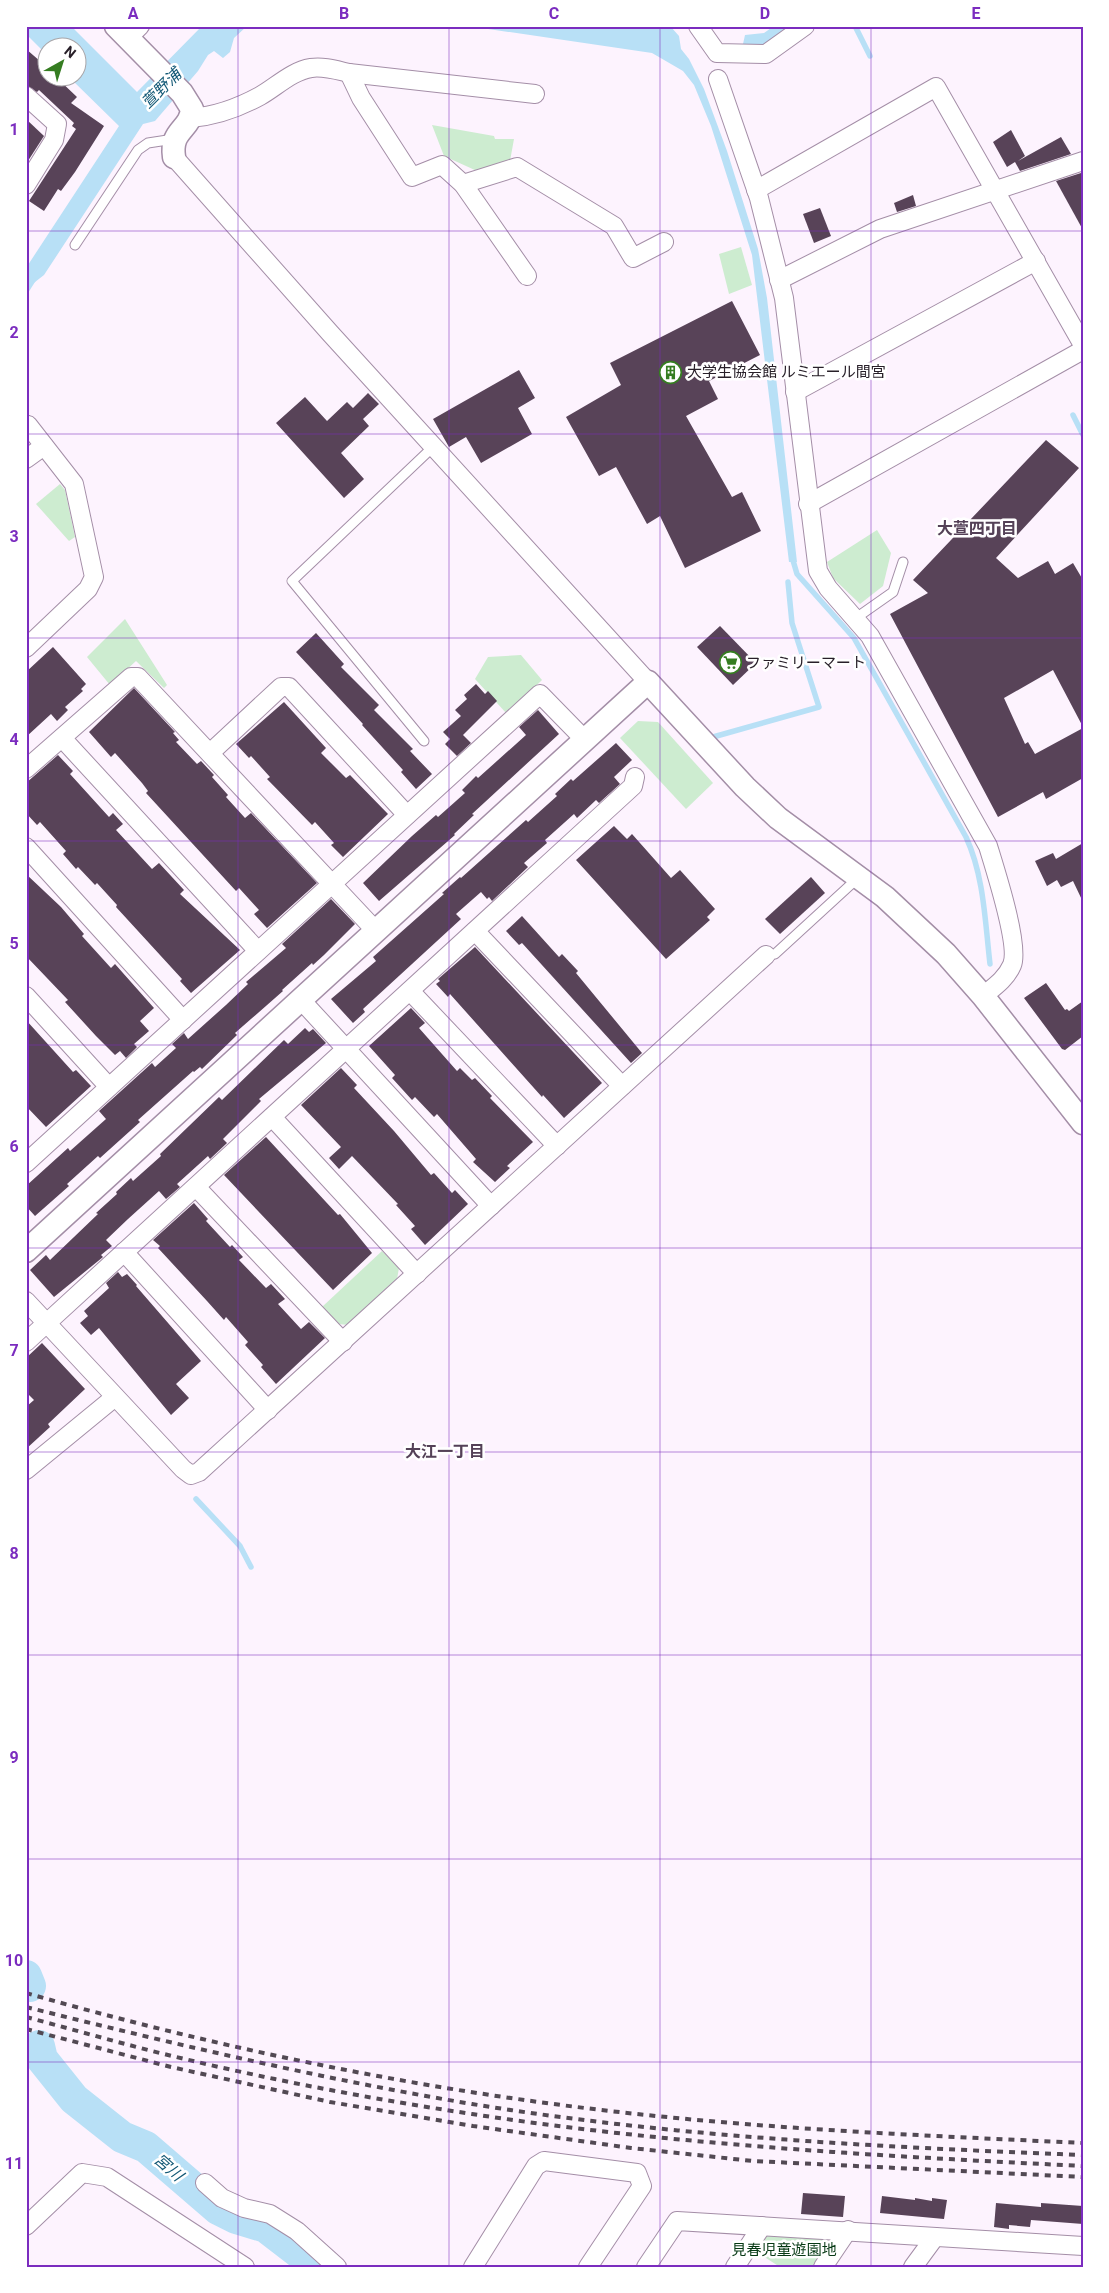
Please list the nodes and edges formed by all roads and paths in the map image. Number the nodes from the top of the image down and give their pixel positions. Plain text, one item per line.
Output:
1 (698, 26) edge
2 (805, 26) edge
3 (128, 30) edge
4 (349, 73) junction
5 (718, 79) dead end
6 (535, 94) dead end
7 (26, 96) edge
8 (191, 118) junction
9 (174, 148) junction
10 (1083, 161) edge
11 (463, 184) junction
12 (26, 185) edge
13 (996, 188) junction
14 (756, 190) junction
15 (664, 242) dead end
16 (76, 245) dead end
17 (1036, 261) junction
18 (527, 276) dead end
19 (779, 280) junction
20 (1083, 345) edge
21 (1083, 350) edge
22 (795, 392) junction
23 (28, 425) dead end
24 (44, 446) junction
25 (433, 447) junction
26 (26, 459) edge
27 (808, 504) junction
28 (903, 562) dead end
29 (856, 618) junction
30 (26, 648) edge
31 (648, 682) junction
32 (62, 738) junction
33 (585, 740) junction
34 (424, 741) dead end
35 (210, 753) junction
36 (26, 769) edge
37 (635, 777) dead end
38 (407, 815) junction
39 (26, 847) edge
40 (860, 877) junction
41 (332, 883) junction
42 (376, 931) junction
43 (475, 931) junction
44 (258, 952) junction
45 (766, 955) joint
46 (410, 991) junction
47 (26, 996) edge
48 (983, 996) junction
49 (301, 1000) junction
50 (183, 1020) junction
51 (346, 1050) junction
52 (622, 1086) junction
53 (109, 1087) junction
54 (272, 1117) junction
55 (1083, 1123) edge
56 (557, 1146) junction
57 (29, 1154) edge
58 (196, 1187) junction
59 (491, 1206) junction
60 (26, 1251) edge
61 (124, 1252) junction
62 (417, 1274) junction
63 (26, 1301) edge
64 (47, 1324) junction
65 (26, 1342) edge
66 (343, 1342) junction
67 (115, 1397) junction
68 (268, 1410) junction
69 (26, 1470) edge
70 (205, 2183) dead end
71 (26, 2226) edge
72 (762, 2226) junction
73 (848, 2230) junction
74 (935, 2237) junction
75 (1083, 2246) edge
76 (235, 2264) edge
77 (336, 2267) edge
78 (473, 2267) edge
79 (588, 2267) edge
80 (646, 2267) edge
81 (735, 2267) edge
82 (823, 2267) edge
83 (913, 2267) edge

1 - 2 street
3 - 8 street
4 - 6 street
4 - 8 street
4 - 11 street
5 - 14 street
7 - 12 street
8 - 9 street
9 - 16 lane
9 - 25 street
10 - 13 street
11 - 15 street
11 - 18 street
13 - 14 street
13 - 17 street
13 - 19 street
14 - 19 street
17 - 20 street
17 - 22 street
19 - 22 street
21 - 27 street
22 - 27 street
23 - 24 street
24 - 26 street
24 - 30 street
25 - 31 street
25 - 34 lane
27 - 29 street
28 - 29 lane
29 - 48 street
31 - 33 street
31 - 40 street
32 - 35 street
32 - 36 street
32 - 44 street
33 - 38 street
33 - 42 street
35 - 38 street
35 - 41 street
37 - 43 street
38 - 41 street
39 - 50 street
40 - 45 lane
40 - 48 street
41 - 42 street
41 - 44 street
42 - 49 street
43 - 46 street
43 - 52 street
44 - 50 street
45 - 52 street
46 - 51 street
46 - 56 street
47 - 53 street
48 - 55 street
49 - 51 street
49 - 60 street
50 - 53 street
51 - 54 street
51 - 59 street
52 - 56 street
53 - 57 street
54 - 58 street
54 - 62 street
56 - 59 street
58 - 61 street
58 - 66 street
59 - 62 street
61 - 64 street
61 - 68 street
62 - 66 street
63 - 64 street
64 - 65 street
64 - 67 street
66 - 68 street
67 - 68 street
67 - 69 street
70 - 77 street
71 - 76 street
72 - 73 street
72 - 80 street
72 - 81 street
73 - 74 street
73 - 82 street
74 - 75 street
74 - 83 street
78 - 79 street

